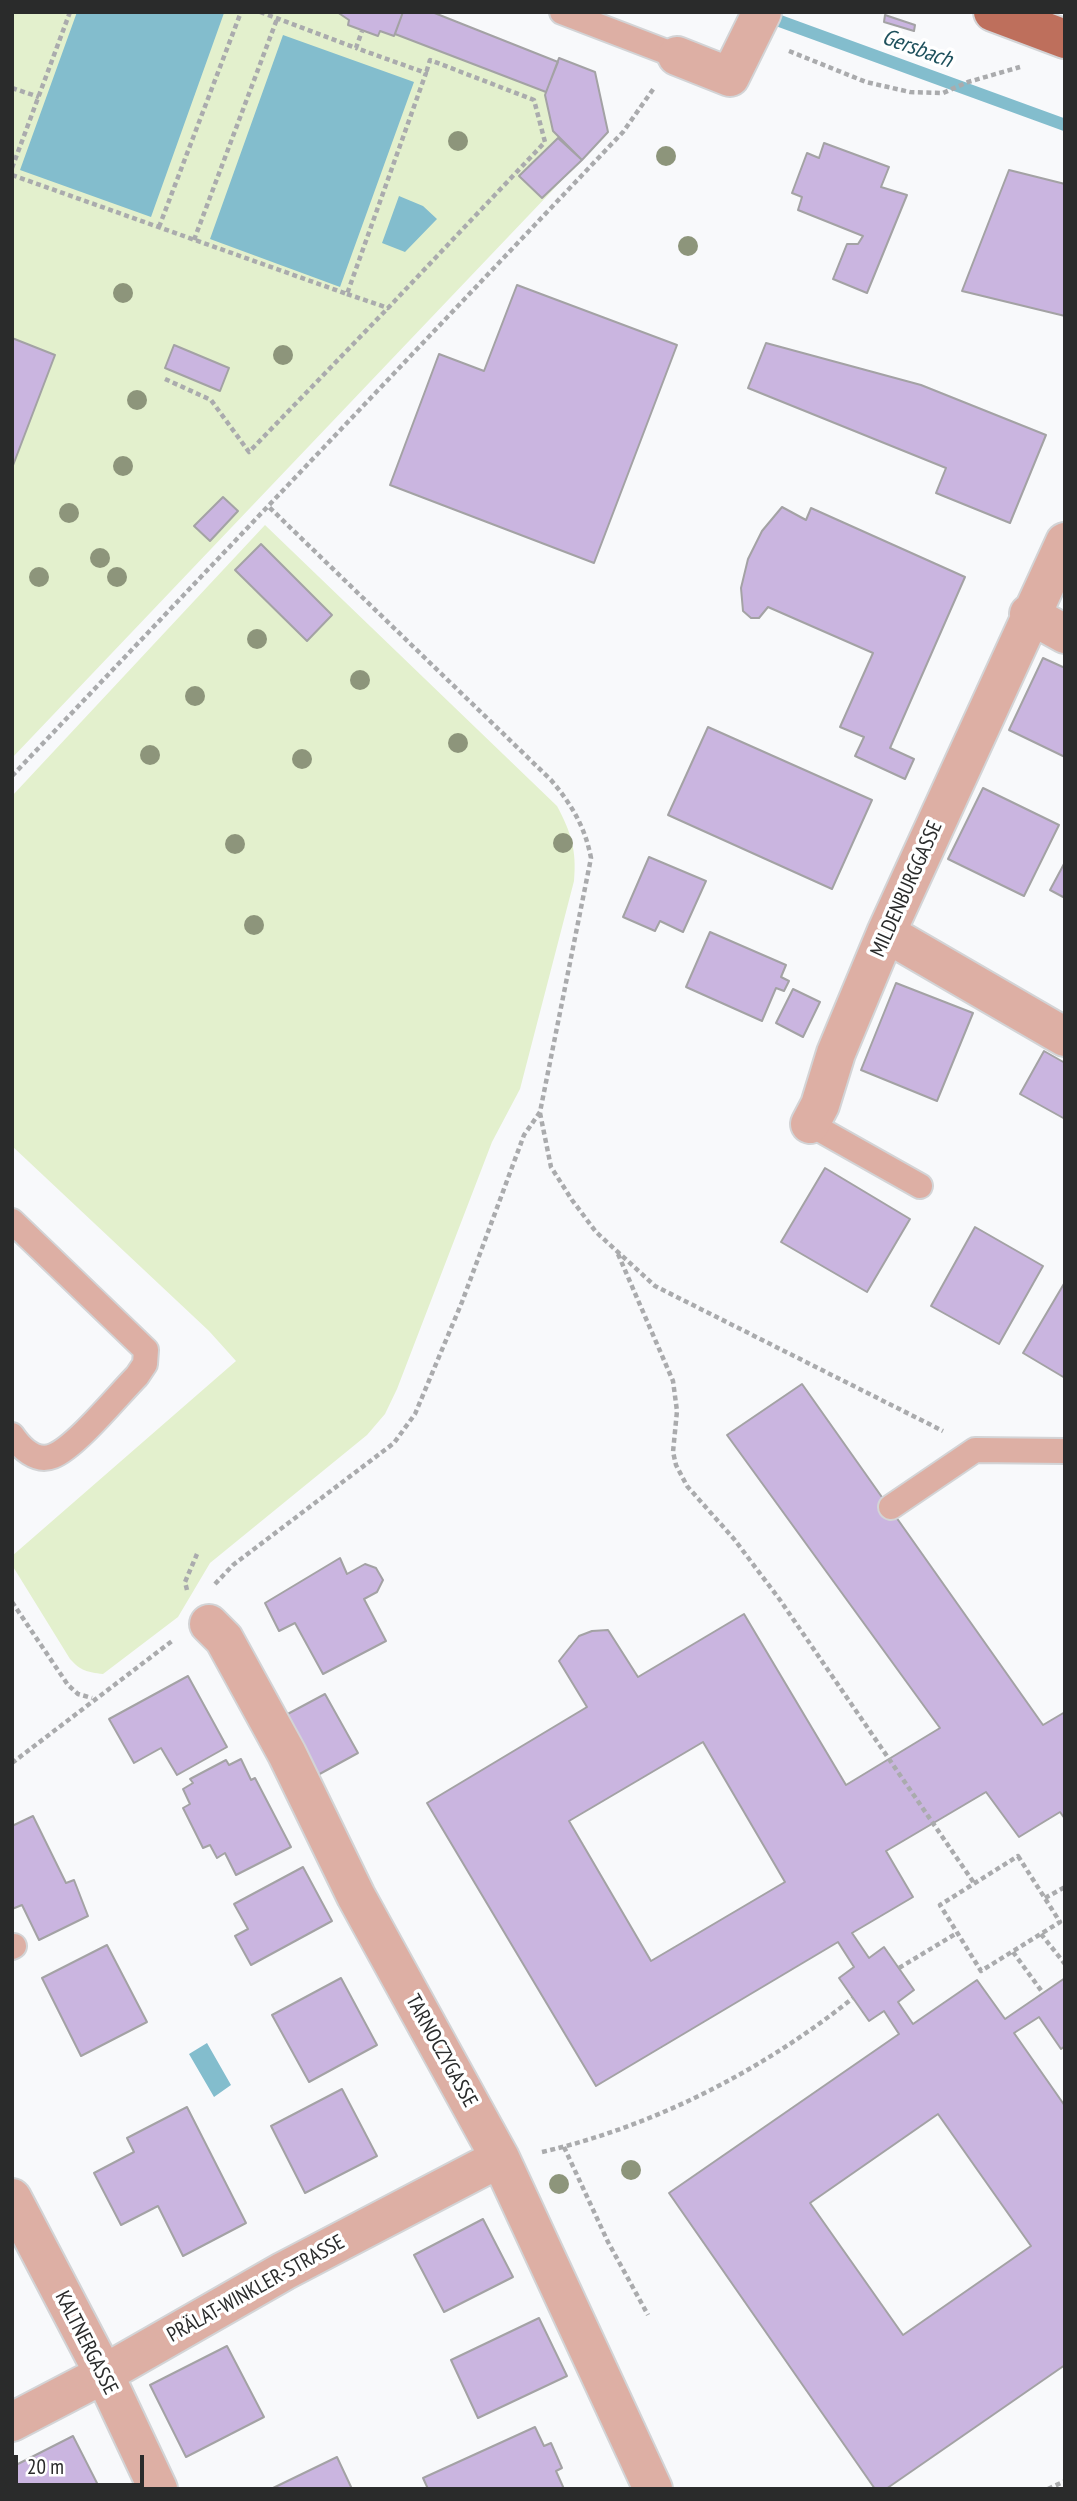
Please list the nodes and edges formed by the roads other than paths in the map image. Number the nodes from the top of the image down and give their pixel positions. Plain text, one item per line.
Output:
1 (562, 12) edge
2 (993, 12) edge
3 (759, 20) edge
4 (1065, 39) edge
5 (677, 56) joint
6 (1065, 542) edge
7 (1029, 614) junction
8 (1065, 634) edge
9 (886, 933) junction
10 (1065, 1037) edge
11 (810, 1124) joint
12 (920, 1186) dead end
13 (12, 1221) edge
14 (12, 1435) edge
15 (1065, 1451) edge
16 (891, 1507) dead end
17 (193, 1631) road end
18 (500, 2158) junction
19 (12, 2198) edge
20 (103, 2375) junction
21 (12, 2422) edge
22 (158, 2489) edge
23 (653, 2489) edge

1 - 5 lane
2 - 4 main road
3 - 5 street
6 - 7 street, MILDENBURGGASSE
7 - 8 street
7 - 9 street, MILDENBURGGASSE
9 - 10 street
9 - 11 street, MILDENBURGGASSE
11 - 12 lane, MILDENBURGGASSE
13 - 14 lane
15 - 16 lane
17 - 18 street, TARNOCZYGASSE
18 - 20 street, PRÄLAT-WINKLER-STRASSE
18 - 23 street, TARNOCZYGASSE
19 - 20 street, KALTNERGASSE
20 - 21 street, PRÄLAT-WINKLER-STRASSE
20 - 22 street, KALTNERGASSE

